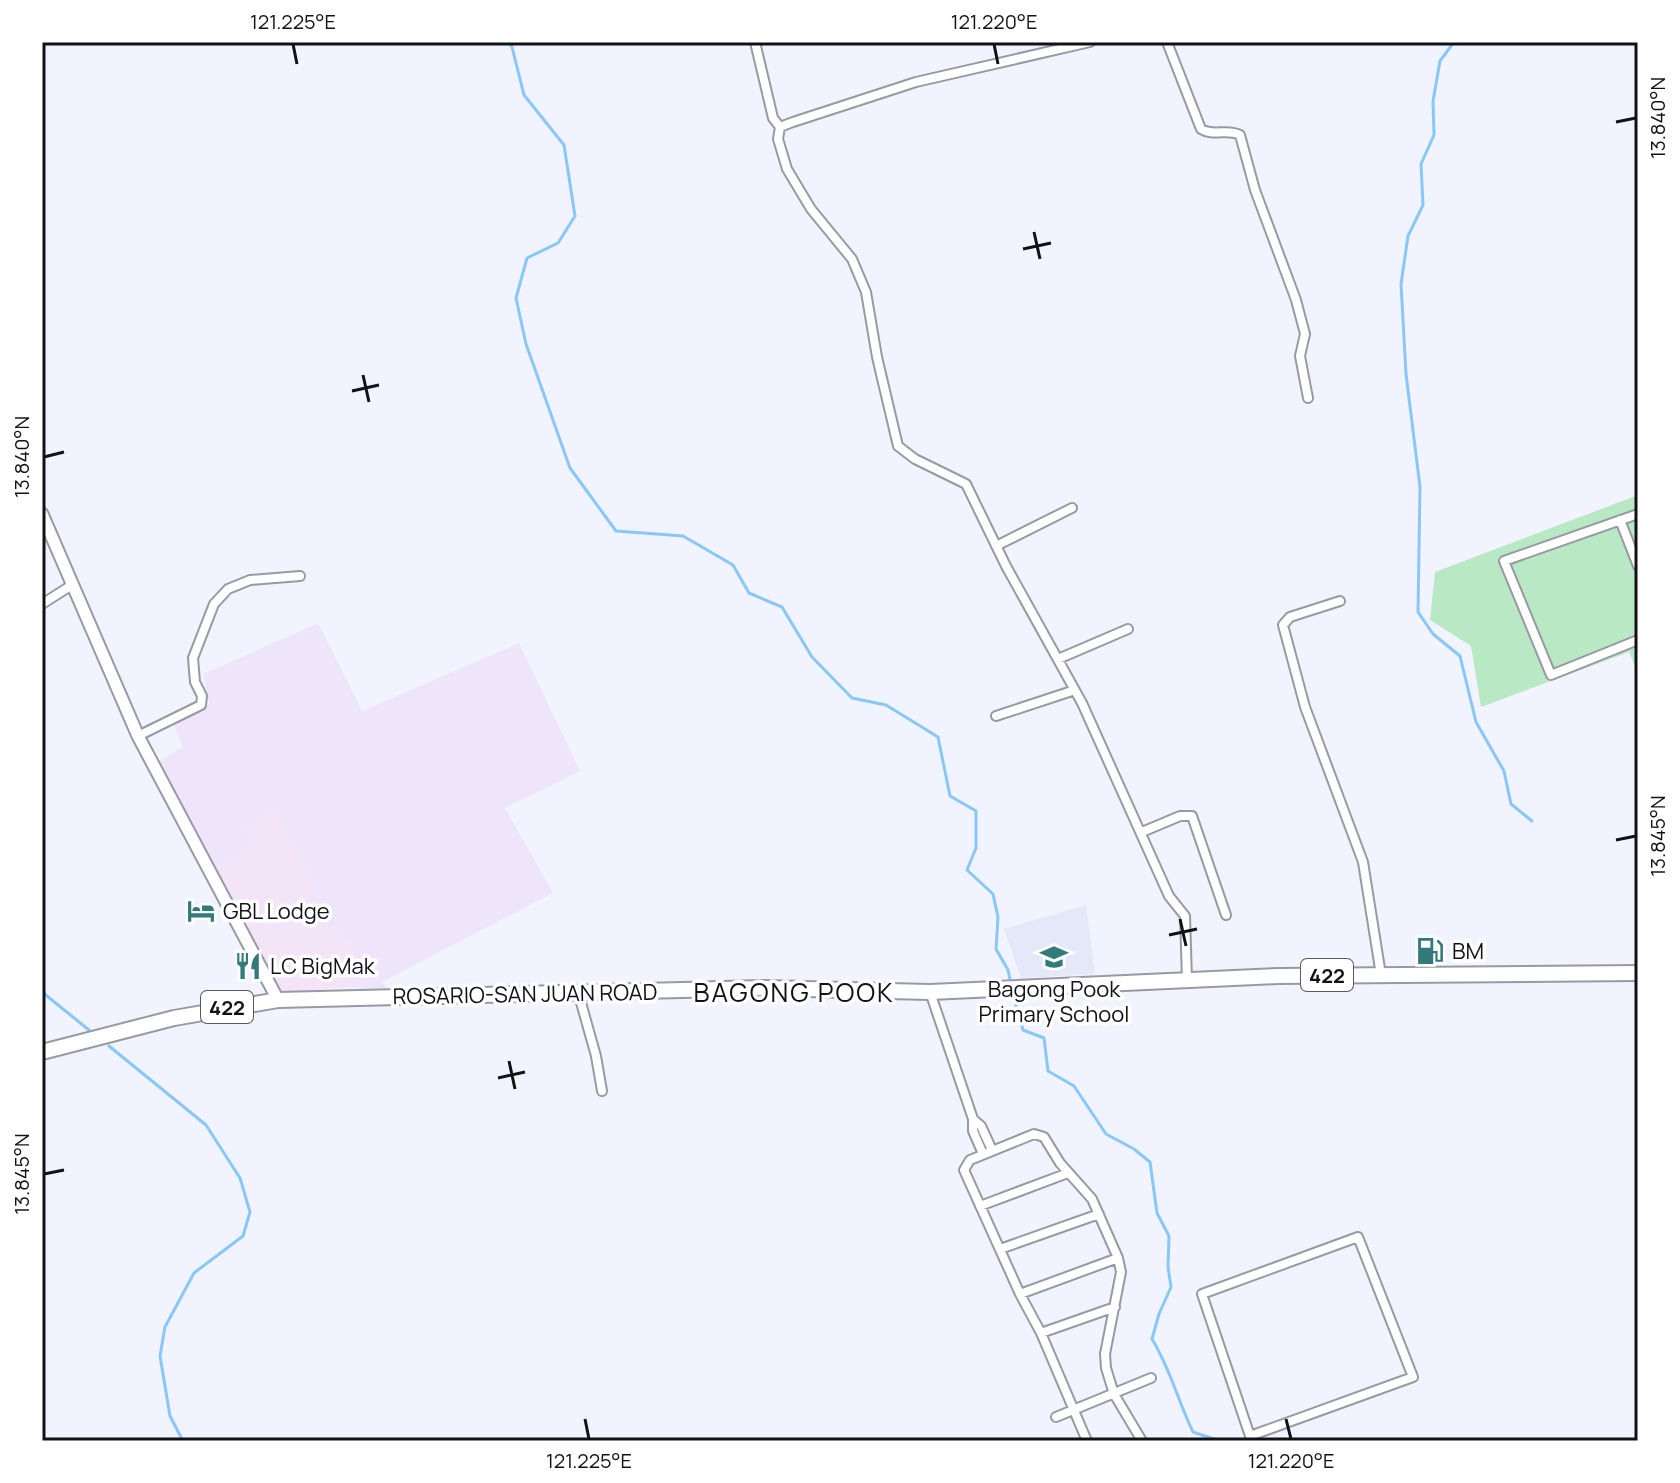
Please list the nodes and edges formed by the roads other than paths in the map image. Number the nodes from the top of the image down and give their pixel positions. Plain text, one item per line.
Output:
1 (755, 42) edge
2 (1090, 42) edge
3 (1167, 42) edge
4 (780, 127) junction
5 (1308, 398) dead end
6 (1072, 508) dead end
7 (42, 514) edge
8 (1638, 514) edge
9 (1620, 520) junction
10 (996, 546) junction
11 (1638, 566) edge
12 (300, 576) dead end
13 (72, 585) junction
14 (1340, 601) dead end
15 (42, 604) edge
16 (1128, 629) dead end
17 (1638, 640) edge
18 (1058, 659) junction
19 (1075, 690) junction
20 (996, 716) dead end
21 (138, 736) junction
22 (1142, 832) junction
23 (1226, 915) dead end
24 (1638, 973) edge
25 (1381, 975) junction
26 (1187, 980) junction
27 (578, 991) junction
28 (930, 992) junction
29 (278, 1000) junction
30 (42, 1052) edge
31 (602, 1091) dead end
32 (988, 1152) junction
33 (1068, 1173) junction
34 (980, 1206) junction
35 (1099, 1214) junction
36 (1000, 1249) junction
37 (1118, 1258) junction
38 (1020, 1294) junction
39 (1115, 1307) junction
40 (1041, 1333) junction
41 (1413, 1377) joint
42 (1151, 1378) dead end
43 (1114, 1394) junction
44 (1073, 1410) junction
45 (1056, 1417) dead end
46 (1087, 1441) edge
47 (1142, 1441) edge

1 - 4 street
2 - 4 street
3 - 5 street
4 - 10 street
6 - 10 street
7 - 13 street
8 - 9 street
9 - 11 street
9 - 17 street
10 - 18 street
12 - 21 street
13 - 15 street
13 - 21 street
14 - 25 street
16 - 18 street
18 - 19 street
19 - 20 street
19 - 22 street
21 - 29 street
22 - 23 street
22 - 26 street
24 - 25 main road, ROSARIO-SAN JUAN ROAD / 422
25 - 26 main road, ROSARIO-SAN JUAN ROAD / 422
26 - 28 main road, ROSARIO-SAN JUAN ROAD / 422
27 - 28 main road, ROSARIO-SAN JUAN ROAD / 422
27 - 29 main road, ROSARIO-SAN JUAN ROAD / 422
27 - 31 street
28 - 32 street
29 - 30 main road, ROSARIO-SAN JUAN ROAD / 422
32 - 33 street
32 - 34 street
33 - 34 street
33 - 35 street
34 - 36 street
35 - 36 street
35 - 37 street
36 - 38 street
37 - 38 street
37 - 39 street
38 - 40 street
39 - 40 street
39 - 43 street
40 - 44 street
41 - 41 street
42 - 43 street
43 - 44 street
43 - 47 street
44 - 45 street
44 - 46 street

